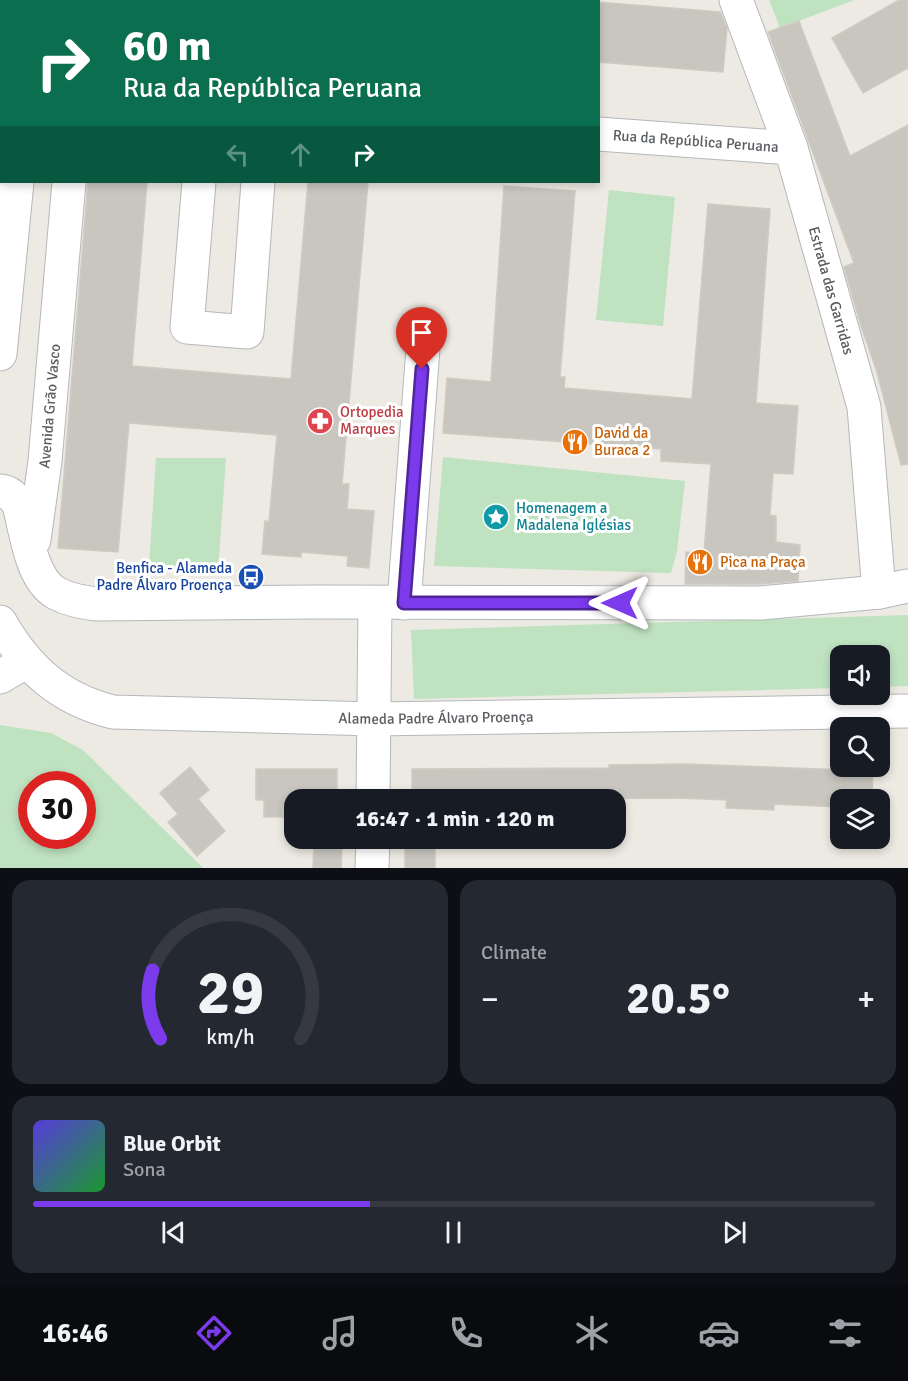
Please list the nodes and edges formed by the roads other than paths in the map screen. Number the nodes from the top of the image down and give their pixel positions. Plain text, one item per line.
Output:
1 (736, 0) edge
2 (600, 134) edge
3 (791, 148) junction
4 (17, 183) edge
5 (69, 183) edge
6 (199, 183) edge
7 (258, 183) edge
8 (423, 348) dead end
9 (0, 354) edge
10 (0, 491) edge
11 (32, 554) junction
12 (893, 589) edge
13 (389, 603) junction
14 (0, 622) edge
15 (13, 669) edge
16 (908, 711) edge
17 (374, 719) junction
18 (373, 789) edge
19 (373, 849) edge
20 (372, 868) edge

1 - 3 street, Estrada das Garridas
2 - 3 street, Rua da República Peruana
3 - 12 street, Estrada das Garridas
4 - 9 street
5 - 11 street, Avenida Grão Vasco
6 - 7 street
8 - 13 street
10 - 11 street
11 - 13 street
12 - 13 street
13 - 17 street
14 - 15 street, Alameda Padre Álvaro Proença
15 - 17 street, Alameda Padre Álvaro Proença
16 - 17 street, Alameda Padre Álvaro Proença
17 - 18 street
19 - 20 street

